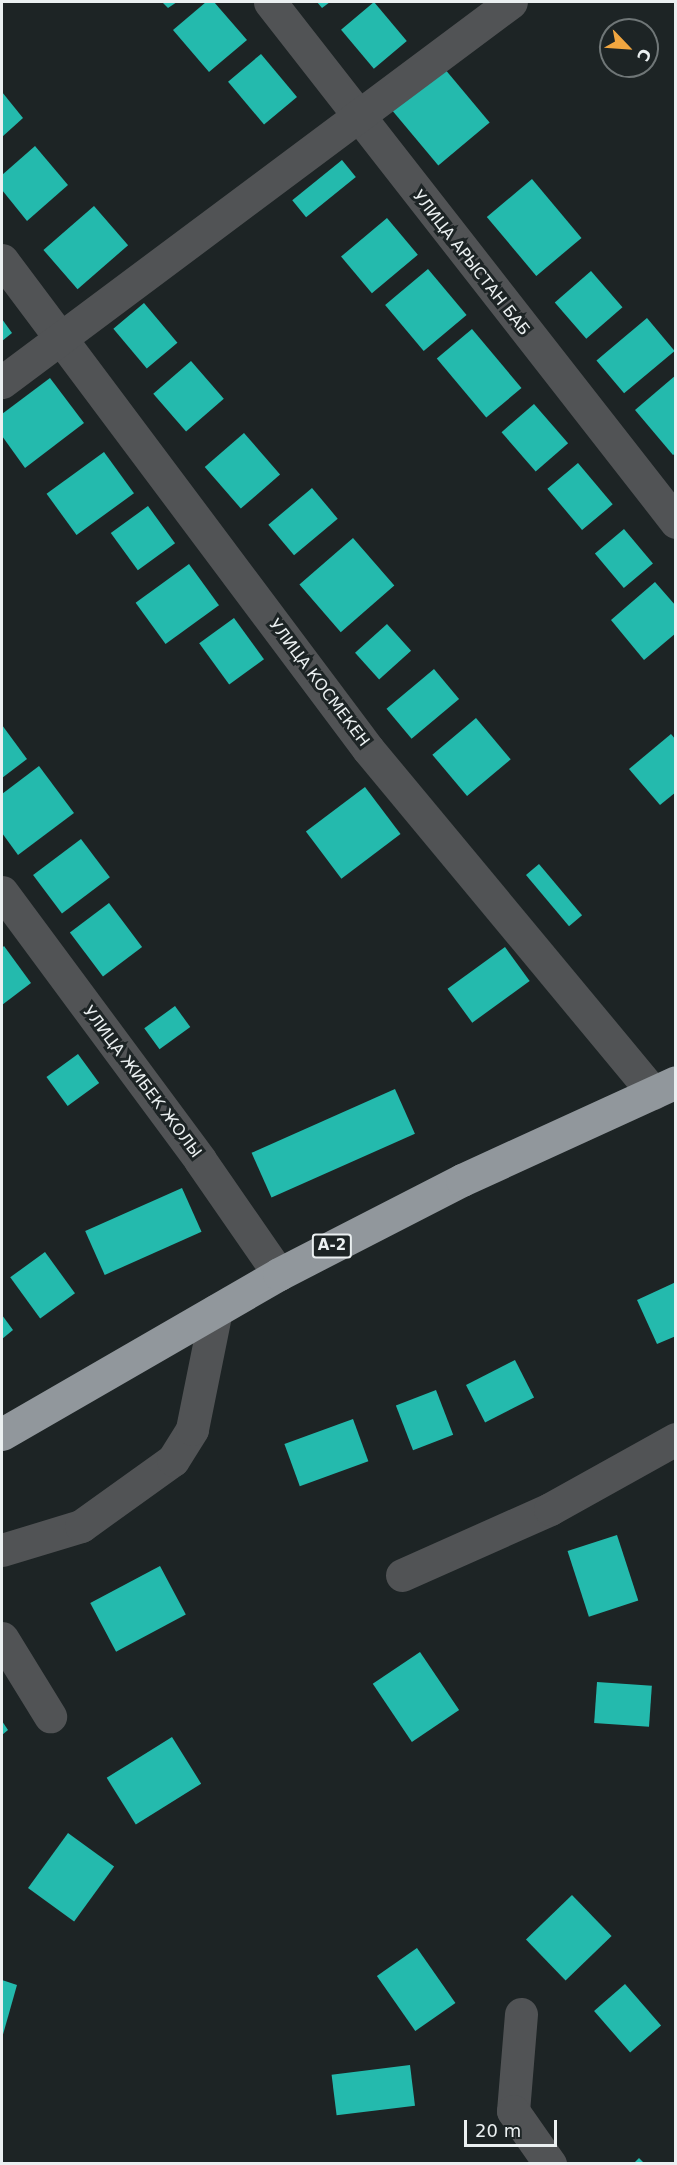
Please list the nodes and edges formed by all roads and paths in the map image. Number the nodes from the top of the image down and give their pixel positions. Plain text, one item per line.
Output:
1 (270, 2) edge
2 (512, 2) edge
3 (356, 116) junction
4 (2, 260) edge
5 (60, 337) junction
6 (2, 382) edge
7 (675, 522) edge
8 (2, 892) edge
9 (664, 1087) edge
10 (279, 1274) junction
11 (216, 1310) junction
12 (2, 1434) edge
13 (675, 1439) edge
14 (2, 1550) edge
15 (402, 1575) dead end
16 (2, 1638) edge
17 (50, 1716) dead end
18 (521, 2014) dead end
19 (550, 2163) edge

1 - 3 street, УЛИЦА АРЫСТАН БАБ
2 - 3 street
3 - 5 street
3 - 7 street, УЛИЦА АРЫСТАН БАБ
4 - 5 street, УЛИЦА КОСМЕКЕН
5 - 6 street
5 - 9 street, УЛИЦА КОСМЕКЕН
8 - 10 street, УЛИЦА ЖИБЕК ЖОЛЫ
9 - 10 highway, A-2
10 - 11 highway, A-2
11 - 12 highway, A-2
11 - 14 street
13 - 15 street
16 - 17 street
18 - 19 street

